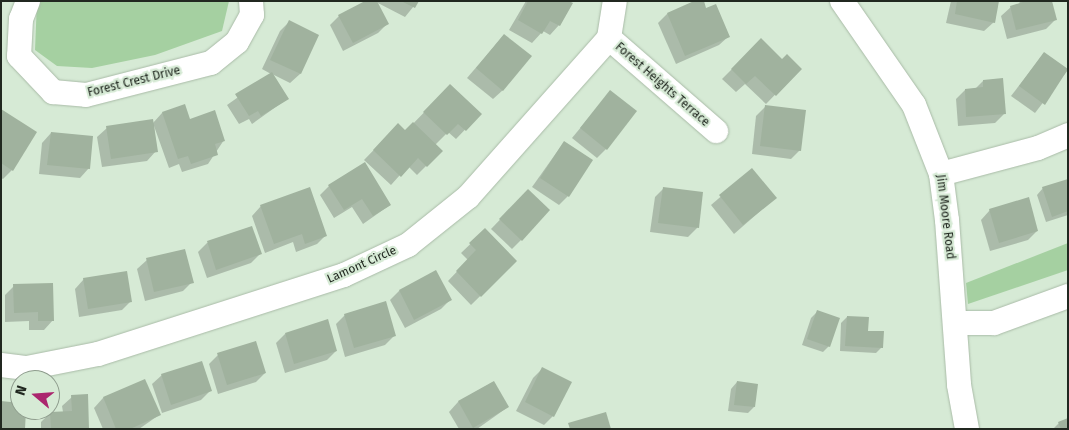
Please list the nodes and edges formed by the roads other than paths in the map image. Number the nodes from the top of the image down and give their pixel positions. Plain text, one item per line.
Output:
1 (28, 1) edge
2 (250, 1) edge
3 (615, 1) edge
4 (842, 1) edge
5 (609, 38) junction
6 (716, 131) dead end
7 (1068, 135) edge
8 (941, 174) junction
9 (1068, 296) edge
10 (955, 323) junction
11 (1, 365) edge
12 (967, 429) edge

1 - 2 street, Forest Crest Drive
3 - 5 street
4 - 8 street, Jim Moore Road
5 - 6 street, Forest Heights Terrace
5 - 11 street, Lamont Circle
7 - 8 street
8 - 10 street, Jim Moore Road
9 - 10 street
10 - 12 street, Jim Moore Road

